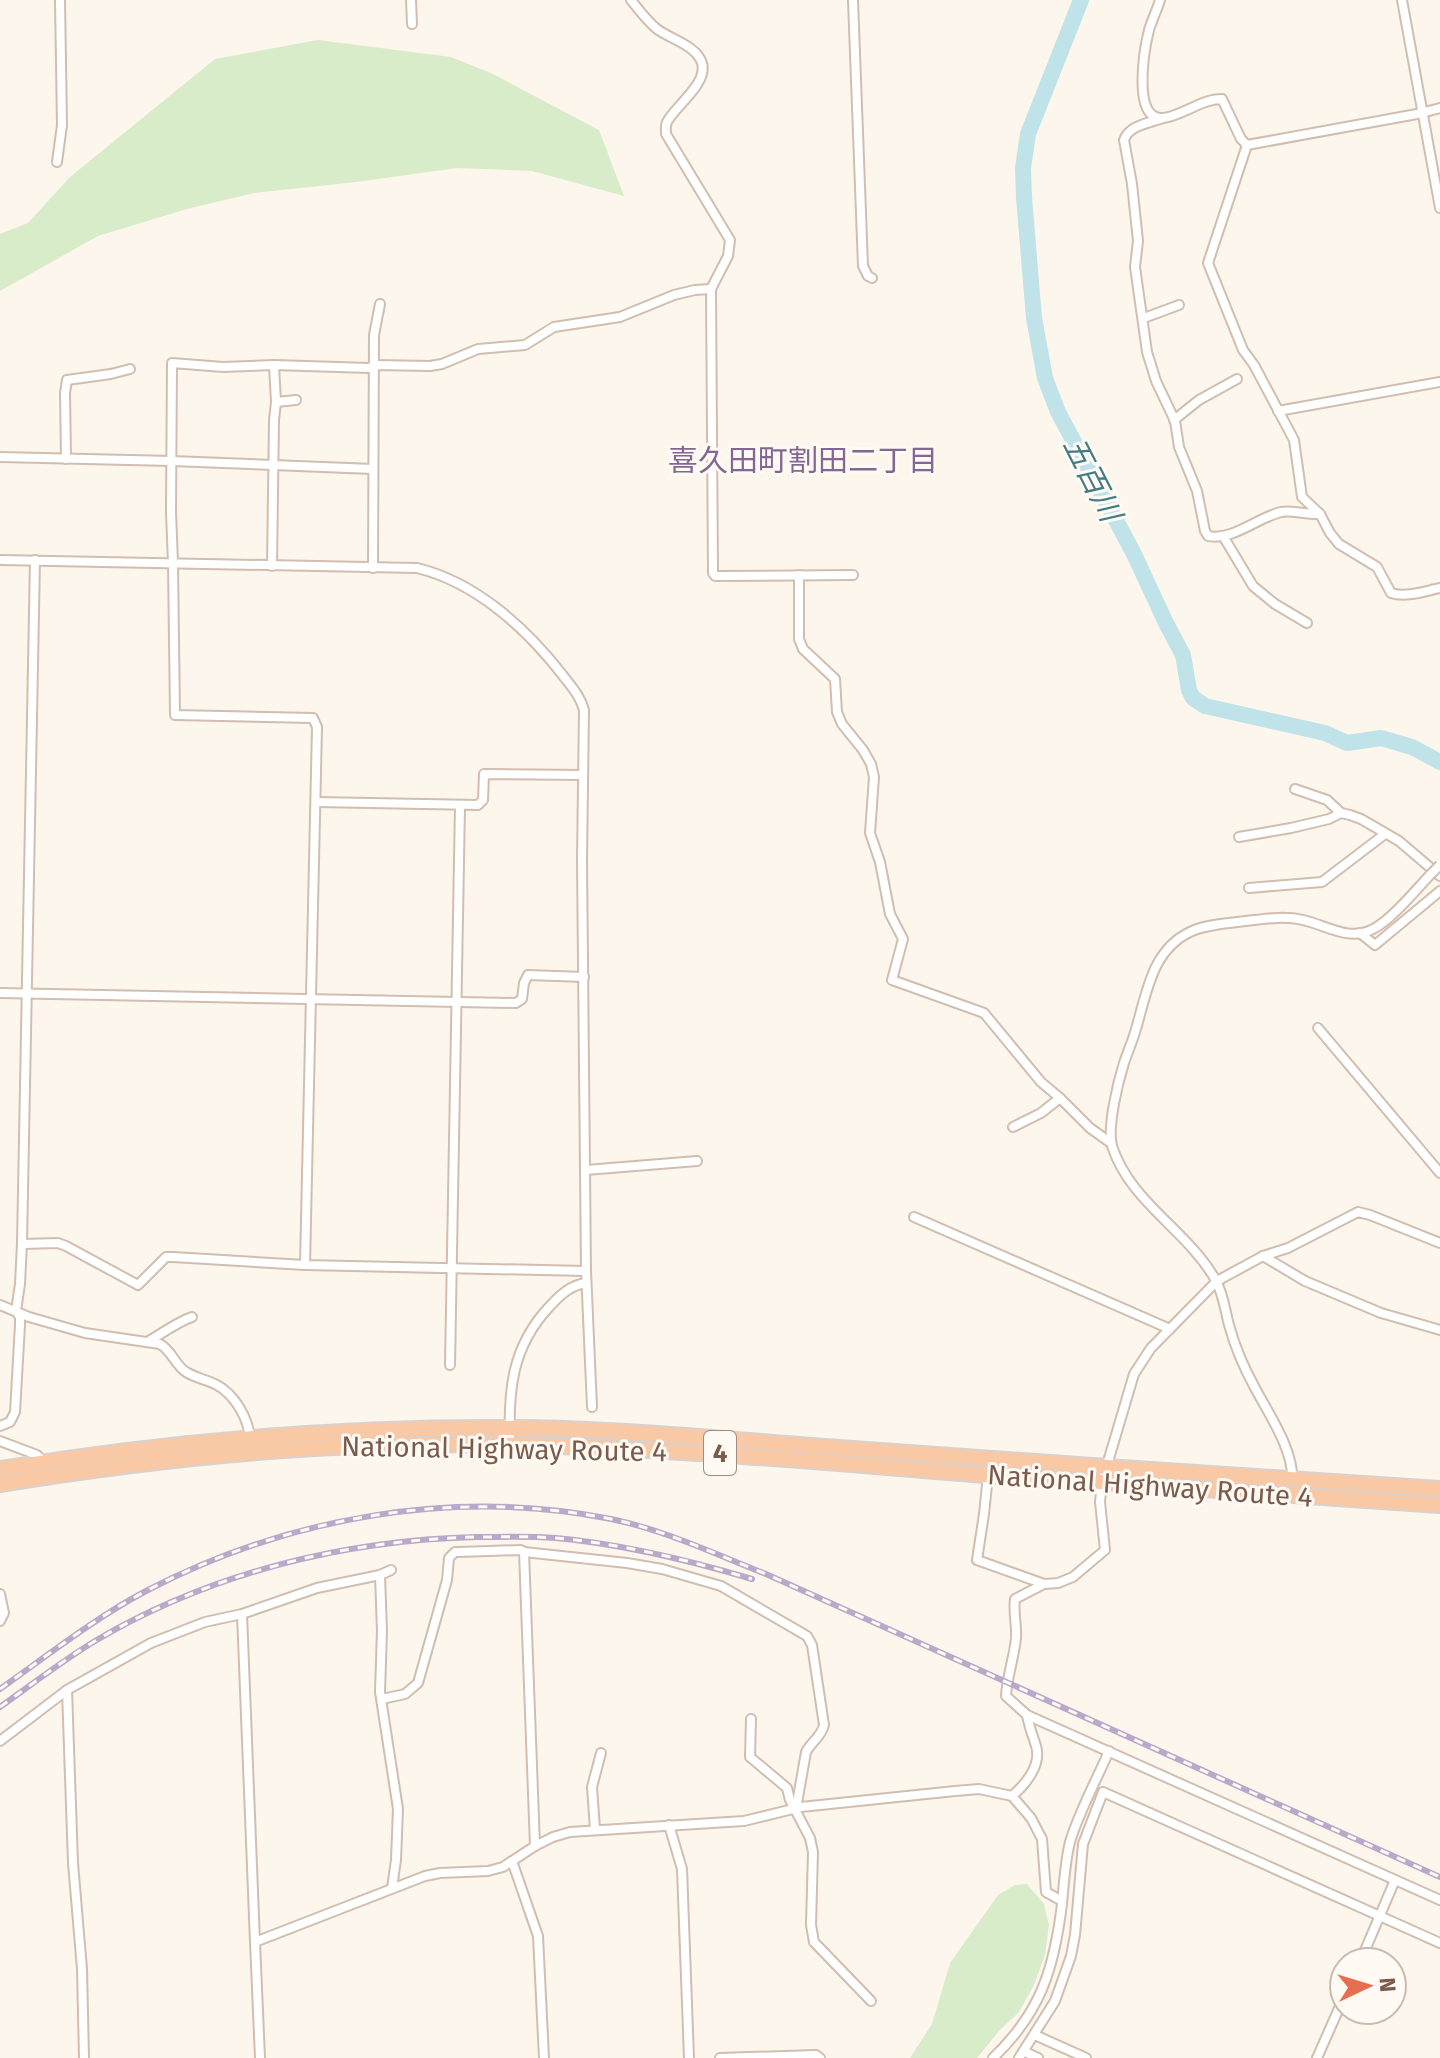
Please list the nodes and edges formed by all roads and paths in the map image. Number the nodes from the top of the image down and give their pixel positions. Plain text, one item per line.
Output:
1 (60, 0) edge
2 (411, 0) edge
3 (631, 0) edge
4 (853, 0) edge
5 (1160, 0) edge
6 (1402, 0) edge
7 (412, 24) dead end
8 (1440, 108) edge
9 (1422, 111) junction
10 (1163, 118) junction
11 (1247, 145) junction
12 (57, 162) dead end
13 (1440, 208) edge
14 (872, 278) dead end
15 (711, 289) junction
16 (380, 304) dead end
17 (1179, 305) dead end
18 (1144, 318) junction
19 (274, 365) junction
20 (375, 365) junction
21 (130, 369) dead end
22 (1237, 379) dead end
23 (1440, 382) edge
24 (296, 400) dead end
25 (276, 402) junction
26 (1278, 411) junction
27 (1174, 420) junction
28 (0, 457) edge
29 (66, 459) junction
30 (172, 461) junction
31 (273, 465) junction
32 (373, 469) junction
33 (1320, 514) junction
34 (1223, 536) junction
35 (0, 560) edge
36 (35, 560) junction
37 (173, 563) junction
38 (272, 566) junction
39 (373, 568) junction
40 (799, 575) junction
41 (853, 575) dead end
42 (1440, 588) edge
43 (1307, 623) dead end
44 (583, 775) junction
45 (1295, 789) dead end
46 (316, 802) junction
47 (460, 805) junction
48 (1341, 813) junction
49 (1385, 834) junction
50 (1239, 837) dead end
51 (1440, 865) edge
52 (1435, 876) edge
53 (1249, 888) dead end
54 (1440, 891) edge
55 (1360, 933) junction
56 (584, 977) junction
57 (0, 993) edge
58 (27, 993) junction
59 (311, 999) junction
60 (455, 1002) junction
61 (1318, 1028) dead end
62 (1060, 1098) junction
63 (1013, 1127) dead end
64 (1111, 1143) junction
65 (697, 1161) dead end
66 (586, 1170) junction
67 (1440, 1173) edge
68 (914, 1217) dead end
69 (1440, 1243) edge
70 (22, 1244) junction
71 (1263, 1256) junction
72 (305, 1265) junction
73 (452, 1268) junction
74 (586, 1271) junction
75 (1217, 1281) junction
76 (586, 1283) junction
77 (0, 1305) edge
78 (16, 1311) junction
79 (192, 1317) dead end
80 (1170, 1329) junction
81 (1440, 1330) edge
82 (149, 1342) junction
83 (450, 1365) dead end
84 (592, 1407) dead end
85 (0, 1426) edge
86 (510, 1427) junction
87 (250, 1438) junction
88 (0, 1441) edge
89 (510, 1445) junction
90 (44, 1462) junction
91 (0, 1469) edge
92 (1104, 1474) junction
93 (988, 1475) junction
94 (1292, 1480) junction
95 (0, 1484) edge
96 (1440, 1489) edge
97 (1440, 1505) edge
98 (524, 1552) junction
99 (391, 1570) dead end
100 (380, 1575) junction
101 (1044, 1584) junction
102 (0, 1594) edge
103 (242, 1614) junction
104 (0, 1621) edge
105 (67, 1690) junction
106 (382, 1699) junction
107 (1027, 1715) junction
108 (751, 1719) dead end
109 (0, 1741) edge
110 (1109, 1751) junction
111 (601, 1753) dead end
112 (1093, 1788) junction
113 (1103, 1792) junction
114 (1012, 1796) junction
115 (796, 1809) junction
116 (669, 1825) junction
117 (595, 1829) junction
118 (535, 1846) junction
119 (512, 1861) junction
120 (1395, 1880) junction
121 (392, 1888) junction
122 (1440, 1900) edge
123 (1062, 1901) junction
124 (1380, 1916) junction
125 (255, 1942) junction
126 (1440, 1943) edge
127 (1367, 1946) edge
128 (871, 2001) dead end
129 (1331, 2026) edge
130 (1035, 2035) junction
131 (1022, 2055) edge
132 (84, 2058) edge
133 (260, 2058) edge
134 (544, 2058) edge
135 (689, 2058) edge
136 (720, 2058) edge
137 (820, 2058) edge
138 (993, 2058) edge
139 (1038, 2058) edge
140 (1086, 2058) edge
141 (1317, 2058) edge

1 - 12 street
2 - 7 street
3 - 15 street
4 - 14 street
5 - 10 street
6 - 9 street
8 - 9 street
9 - 11 street
9 - 13 street
10 - 11 street
10 - 18 street
11 - 26 street
15 - 20 street
15 - 40 street
16 - 20 street
17 - 18 street
18 - 27 street
19 - 20 street
19 - 25 street
19 - 30 street
20 - 32 street
21 - 29 street
22 - 27 street
23 - 26 street
24 - 25 street
25 - 31 street
26 - 33 street
27 - 34 street
28 - 29 street
29 - 30 street
30 - 31 street
30 - 37 street
31 - 32 street
31 - 38 street
32 - 39 street
33 - 34 street
33 - 42 street
34 - 43 street
35 - 36 street
36 - 37 street
36 - 58 street
37 - 38 street
37 - 46 street
38 - 39 street
39 - 44 street
40 - 41 street
40 - 62 street
44 - 47 street
44 - 56 street
45 - 48 street
46 - 47 street
46 - 59 street
47 - 60 street
48 - 49 street
48 - 50 street
49 - 52 street
49 - 53 street
51 - 52 street, bridge
52 - 55 street
54 - 55 street
55 - 64 street
56 - 60 street
56 - 66 street
57 - 58 street
58 - 59 street
58 - 70 street
59 - 60 street
59 - 72 street
60 - 73 street
61 - 67 street
62 - 63 street
62 - 64 street
64 - 75 street
65 - 66 street
66 - 74 street
68 - 80 street
69 - 71 street
70 - 72 street
70 - 78 street
71 - 75 street
71 - 81 street
72 - 73 street
73 - 74 street
73 - 83 street
74 - 76 street
75 - 80 street
75 - 94 street
76 - 84 street
76 - 86 street
77 - 78 street
78 - 82 street
78 - 85 street
79 - 82 street
80 - 92 street
82 - 87 street
86 - 87 highway, National Highway Route 4 / 4
86 - 89 street
86 - 92 highway, National Highway Route 4 / 4
87 - 90 highway, National Highway Route 4 / 4
88 - 90 street
89 - 93 highway, National Highway Route 4 / 4
89 - 95 highway, National Highway Route 4 / 4
90 - 91 highway, National Highway Route 4 / 4
92 - 93 highway, National Highway Route 4 / 4
92 - 94 highway, National Highway Route 4 / 4
92 - 97 highway, National Highway Route 4 / 4
92 - 101 street
93 - 101 street
94 - 96 highway, National Highway Route 4 / 4
98 - 106 street
98 - 115 street
98 - 118 street
99 - 100 street
100 - 103 street
100 - 106 street
101 - 107 street
102 - 104 street
103 - 105 street
103 - 125 street
105 - 109 street
105 - 132 street
106 - 121 street
107 - 110 street
107 - 114 street
108 - 115 street
110 - 112 street
110 - 120 street
111 - 117 street
112 - 113 street
112 - 123 street
113 - 124 street
113 - 130 street
114 - 115 street
114 - 123 street
115 - 116 street
115 - 128 street
116 - 117 street
116 - 135 street
117 - 118 street
118 - 119 street
119 - 121 street
119 - 134 street
120 - 122 street
120 - 124 street
121 - 125 street
123 - 138 street
124 - 126 street
124 - 127 street
125 - 133 street
129 - 141 street
130 - 131 street
130 - 140 street
131 - 139 street
136 - 137 street

